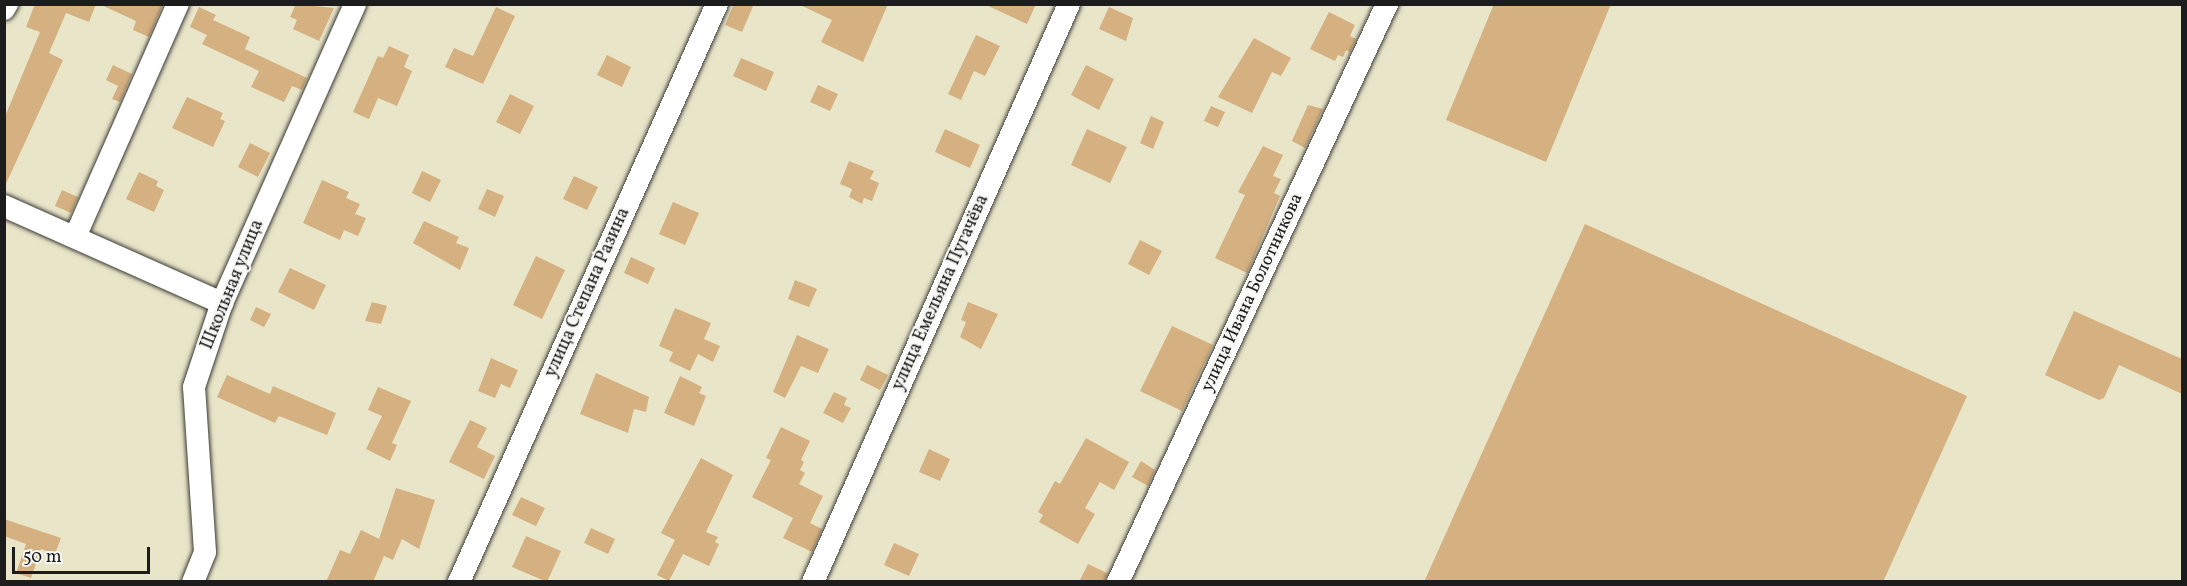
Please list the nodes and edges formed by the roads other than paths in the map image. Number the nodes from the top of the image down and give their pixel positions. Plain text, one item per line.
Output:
1 (7, 4) edge
2 (178, 4) edge
3 (355, 4) edge
4 (717, 4) edge
5 (1069, 4) edge
6 (1387, 4) edge
7 (4, 9) edge
8 (4, 206) edge
9 (75, 237) junction
10 (222, 303) junction
11 (193, 582) edge
12 (459, 582) edge
13 (813, 582) edge
14 (1118, 582) edge

1 - 7 street
2 - 9 street
3 - 10 street, Школьная улица
4 - 12 street, улица Степана Разина
5 - 13 street, улица Емельяна Пугачёва
6 - 14 street, улица Ивана Болотникова
8 - 9 street
9 - 10 street
10 - 11 street, Школьная улица

